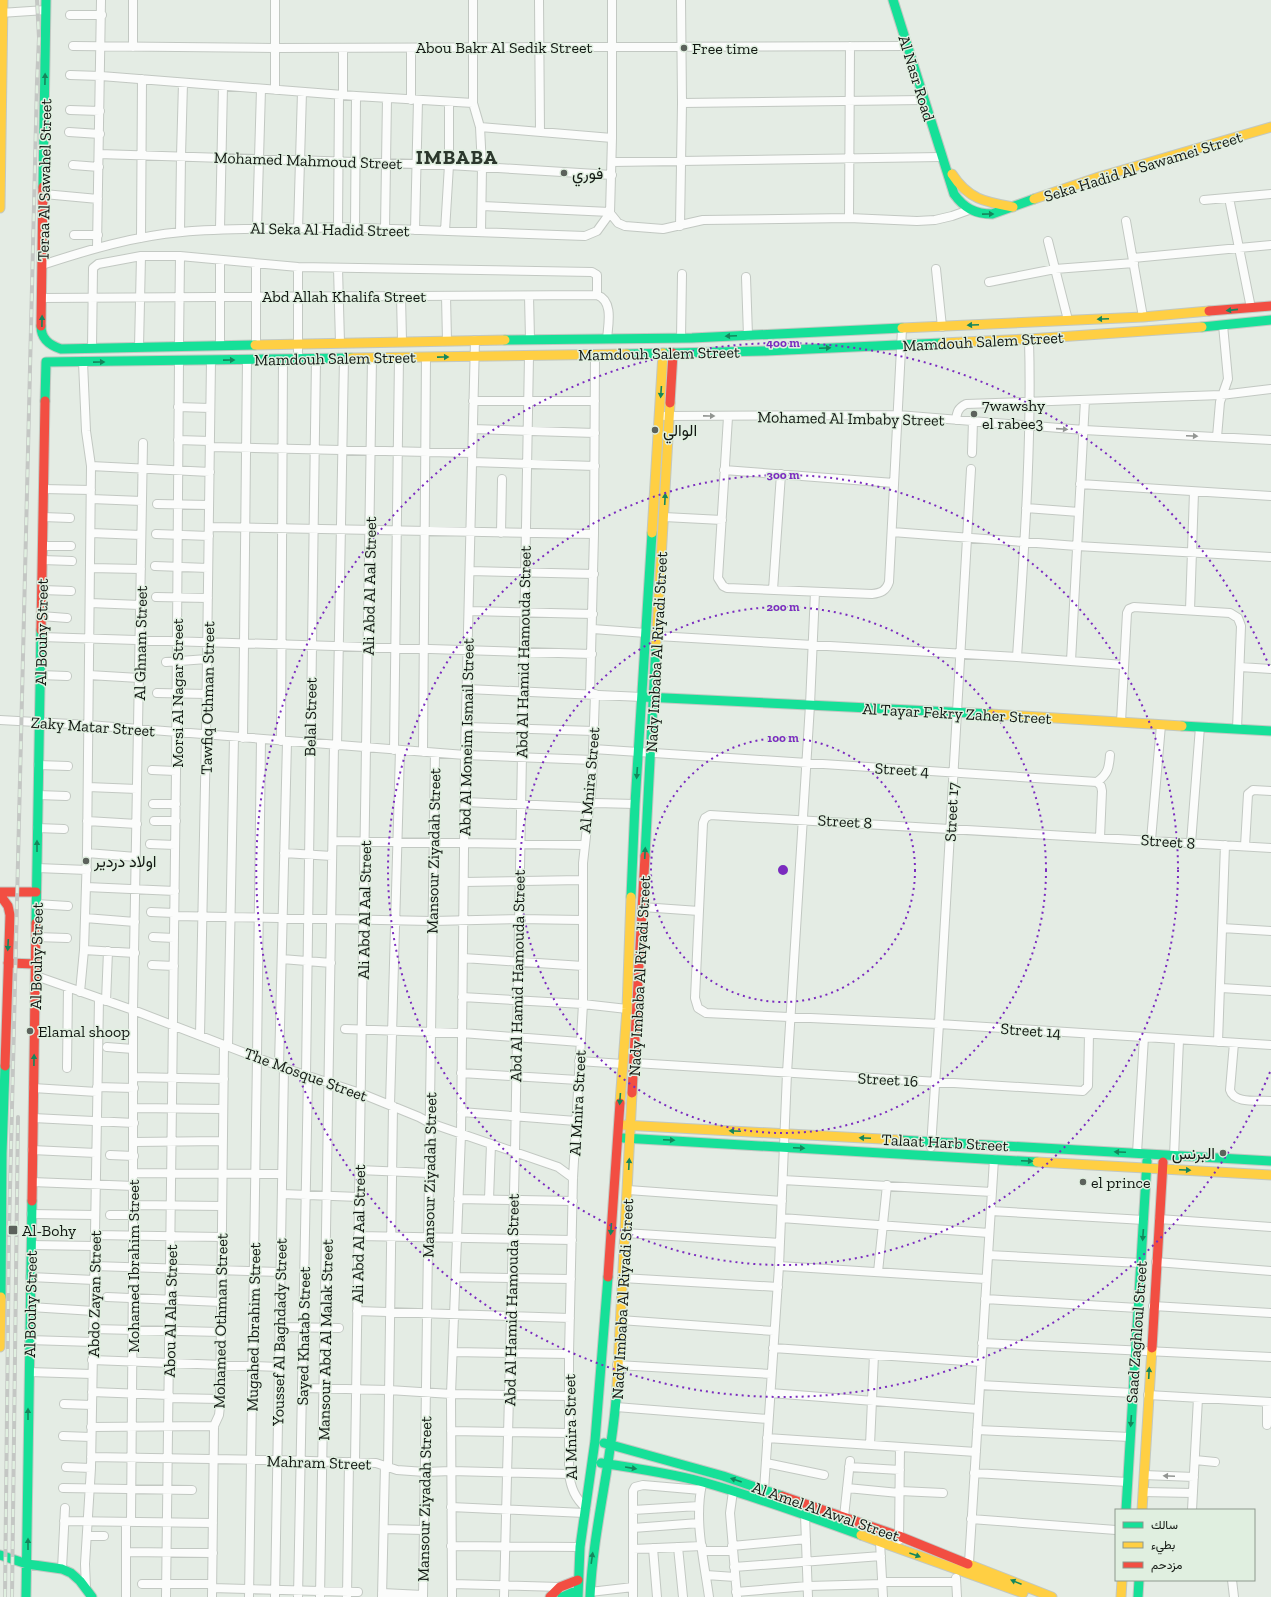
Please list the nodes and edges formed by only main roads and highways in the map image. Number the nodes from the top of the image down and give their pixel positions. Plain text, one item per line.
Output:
1 (3, 0) edge
2 (46, 0) edge
3 (893, 0) edge
4 (1, 13) edge
5 (1, 73) edge
6 (1271, 127) edge
7 (941, 157) junction
8 (0, 199) edge
9 (1016, 207) junction
10 (0, 208) edge
11 (1271, 306) edge
12 (1269, 321) edge
13 (765, 335) junction
14 (61, 348) joint
15 (765, 351) junction
16 (664, 353) junction
17 (673, 353) junction
18 (46, 362) joint
19 (642, 697) junction
20 (654, 697) junction
21 (1271, 731) edge
22 (36, 892) junction
23 (0, 894) edge
24 (5, 927) edge
25 (8, 963) junction
26 (36, 964) junction
27 (3, 1024) edge
28 (2, 1052) edge
29 (2, 1086) edge
30 (1, 1121) edge
31 (618, 1125) junction
32 (631, 1125) junction
33 (618, 1137) junction
34 (630, 1138) junction
35 (1, 1153) edge
36 (1148, 1154) junction
37 (1163, 1155) junction
38 (1271, 1161) edge
39 (1147, 1168) junction
40 (1162, 1168) junction
41 (1271, 1175) edge
42 (1, 1189) edge
43 (1, 1223) edge
44 (0, 1256) edge
45 (0, 1291) edge
46 (0, 1325) edge
47 (0, 1347) edge
48 (595, 1441) junction
49 (612, 1444) junction
50 (592, 1462) junction
51 (609, 1464) junction
52 (1126, 1509) edge
53 (1142, 1509) edge
54 (0, 1555) edge
55 (27, 1564) junction
56 (578, 1580) junction
57 (1122, 1581) edge
58 (1139, 1581) edge
59 (578, 1593) edge
60 (89, 1594) edge
61 (590, 1595) edge
62 (1032, 1595) edge
63 (26, 1597) edge
64 (550, 1597) edge
65 (562, 1597) edge
66 (1052, 1597) edge
67 (1121, 1597) edge
68 (1138, 1597) edge

1 - 4 main road
14 -> 2 main road, Teraa Al Sawahel Street
3 - 7 main road, Al Nasr Road
4 - 5 main road
5 - 8 main road
6 - 9 main road, Seka Hadid Al Sawamei Street
7 - 9 main road
7 -> 9 main road, Seka Hadid Al Sawamei Street
8 - 10 main road
11 -> 13 main road, Mamdouh Salem Street
15 -> 12 main road, Mamdouh Salem Street
13 -> 14 main road, Mamdouh Salem Street
13 - 15 main road
15 - 17 main road, Mamdouh Salem Street
16 - 17 main road, Mamdouh Salem Street
18 -> 16 main road, Mamdouh Salem Street
16 -> 19 main road, Nady Imbaba Al Riyadi Street
20 -> 17 main road, Nady Imbaba Al Riyadi Street
22 -> 18 main road, Al Bouhy Street
19 - 20 main road, Al Tayar Fekry Zaher Street
19 -> 31 main road, Nady Imbaba Al Riyadi Street
20 - 21 main road, Al Tayar Fekry Zaher Street
32 -> 20 main road, Nady Imbaba Al Riyadi Street
22 - 23 main road
22 - 26 main road, Al Bouhy Street
23 - 24 main road, Al Bouhy Street
24 -> 25 main road, Al Bouhy Street
25 - 26 main road
25 - 27 main road, Al Bouhy Street
55 -> 26 main road, Al Bouhy Street
27 - 28 main road, Al Bouhy Street
28 - 29 main road, Al Bouhy Street
29 - 30 main road, Al Bouhy Street
30 - 35 main road, Al Bouhy Street
31 - 32 main road, Talaat Harb Street
31 - 33 main road, Nady Imbaba Al Riyadi Street
32 - 34 main road, Nady Imbaba Al Riyadi Street
36 -> 32 main road, Talaat Harb Street
33 - 34 main road, Talaat Harb Street
33 -> 48 main road, Nady Imbaba Al Riyadi Street
34 -> 39 main road, Talaat Harb Street
49 -> 34 main road, Nady Imbaba Al Riyadi Street
35 - 42 main road, Al Bouhy Street
36 - 37 main road, Talaat Harb Street
36 - 39 main road, Saad Zaghloul Street
37 - 38 main road, Talaat Harb Street
37 - 40 main road, Saad Zaghloul Street
39 - 40 main road, Talaat Harb Street
39 -> 52 main road, Saad Zaghloul Street
40 -> 41 main road, Talaat Harb Street
53 -> 40 main road, Saad Zaghloul Street
42 - 43 main road, Al Bouhy Street
43 - 44 main road, Al Bouhy Street
44 - 45 main road, Al Bouhy Street
45 - 46 main road, Al Bouhy Street
46 - 47 main road, Al Bouhy Street
48 - 49 main road, Al Amel Al Awal Street
48 - 50 main road, Nady Imbaba Al Riyadi Street
49 - 51 main road, Nady Imbaba Al Riyadi Street
62 -> 49 main road, Al Amel Al Awal Street
50 - 51 main road, Al Amel Al Awal Street
50 - 56 main road, Nady Imbaba Al Riyadi Street
61 -> 51 main road, Nady Imbaba Al Riyadi Street
51 -> 62 main road, Al Amel Al Awal Street
54 - 55 main road
55 - 60 main road
55 - 63 main road, Al Bouhy Street
56 - 59 main road, Nady Imbaba Al Riyadi Street
56 - 64 main road
57 - 67 main road
58 - 68 main road
59 - 65 main road
62 - 66 main road, Al Amel Al Awal Street

